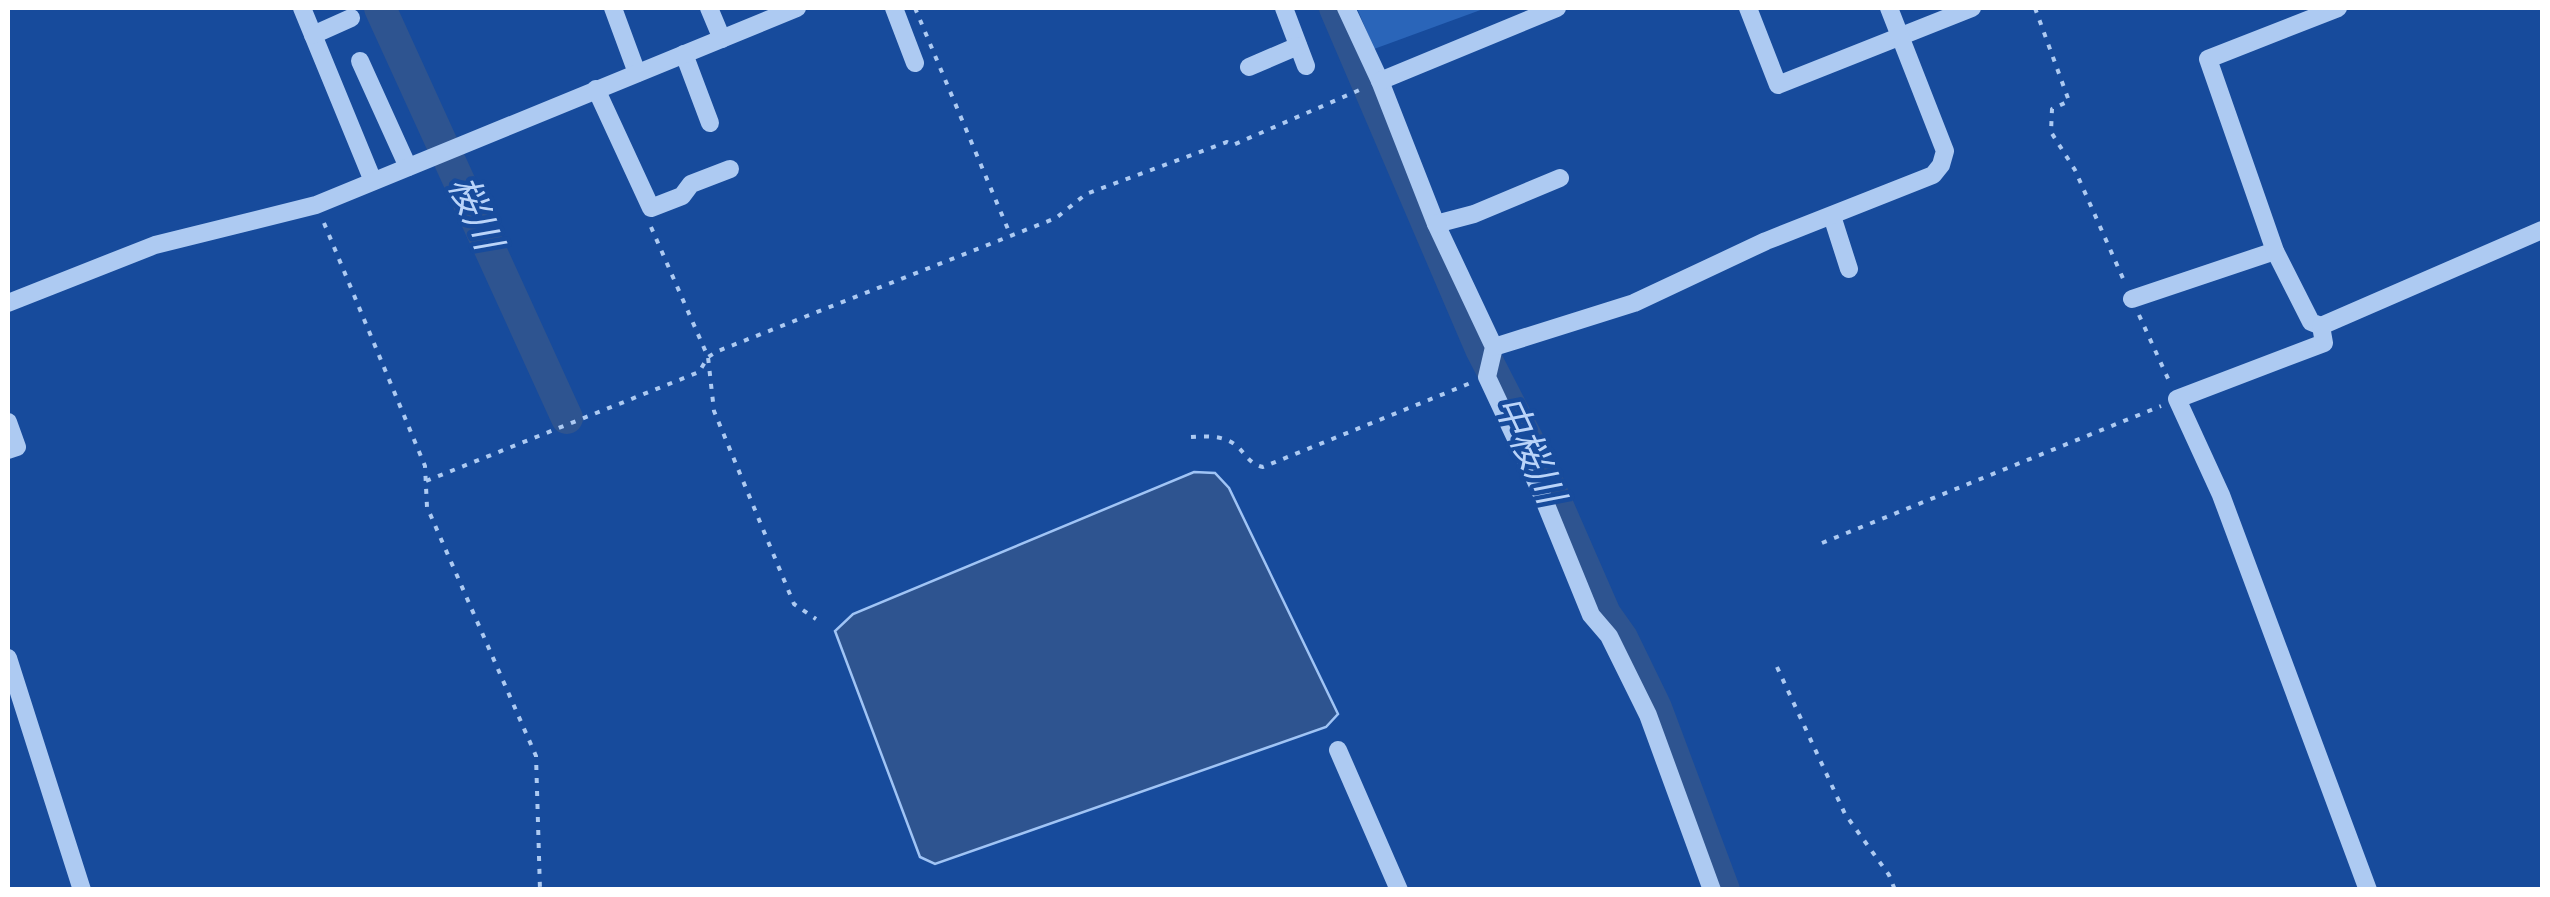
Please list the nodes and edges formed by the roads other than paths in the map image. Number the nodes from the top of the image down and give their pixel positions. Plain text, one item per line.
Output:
1 (302, 8) edge
2 (613, 8) edge
3 (709, 8) edge
4 (797, 8) edge
5 (894, 8) edge
6 (1284, 8) edge
7 (1346, 8) edge
8 (1557, 8) edge
9 (1748, 8) edge
10 (1888, 8) edge
11 (1972, 8) edge
12 (2338, 8) edge
13 (350, 18) dead end
14 (313, 35) junction
15 (1900, 36) junction
16 (722, 39) junction
17 (1298, 46) junction
18 (684, 54) junction
19 (360, 61) dead end
20 (916, 63) dead end
21 (1249, 66) dead end
22 (1306, 66) dead end
23 (637, 72) junction
24 (1373, 84) junction
25 (596, 89) junction
26 (710, 122) dead end
27 (408, 167) junction
28 (730, 170) dead end
29 (1560, 178) dead end
30 (373, 181) junction
31 (1832, 216) junction
32 (1436, 224) junction
33 (2542, 230) edge
34 (2275, 251) junction
35 (1849, 268) dead end
36 (2132, 299) road end
37 (8, 303) edge
38 (2321, 326) junction
39 (1491, 362) junction
40 (8, 422) edge
41 (8, 450) edge
42 (8, 658) edge
43 (1338, 750) dead end
44 (82, 890) edge
45 (1398, 890) edge
46 (1712, 890) edge
47 (2368, 890) edge

1 - 14 street
2 - 23 street
3 - 16 street
4 - 16 street
5 - 20 street
6 - 17 street
7 - 24 street
8 - 24 street
9 - 15 street
10 - 15 street
11 - 15 street
12 - 34 street
13 - 14 street
14 - 30 street
15 - 31 street
16 - 18 street
17 - 21 street
17 - 22 street
18 - 23 street
18 - 26 street
19 - 27 street
23 - 25 street
24 - 32 street
25 - 27 street
25 - 28 street
27 - 30 street
29 - 32 street
30 - 37 street
31 - 35 street
31 - 39 street
32 - 39 street
33 - 38 street
34 - 36 street
34 - 38 street
38 - 47 street
39 - 46 street
40 - 41 street
42 - 44 street
43 - 45 street

